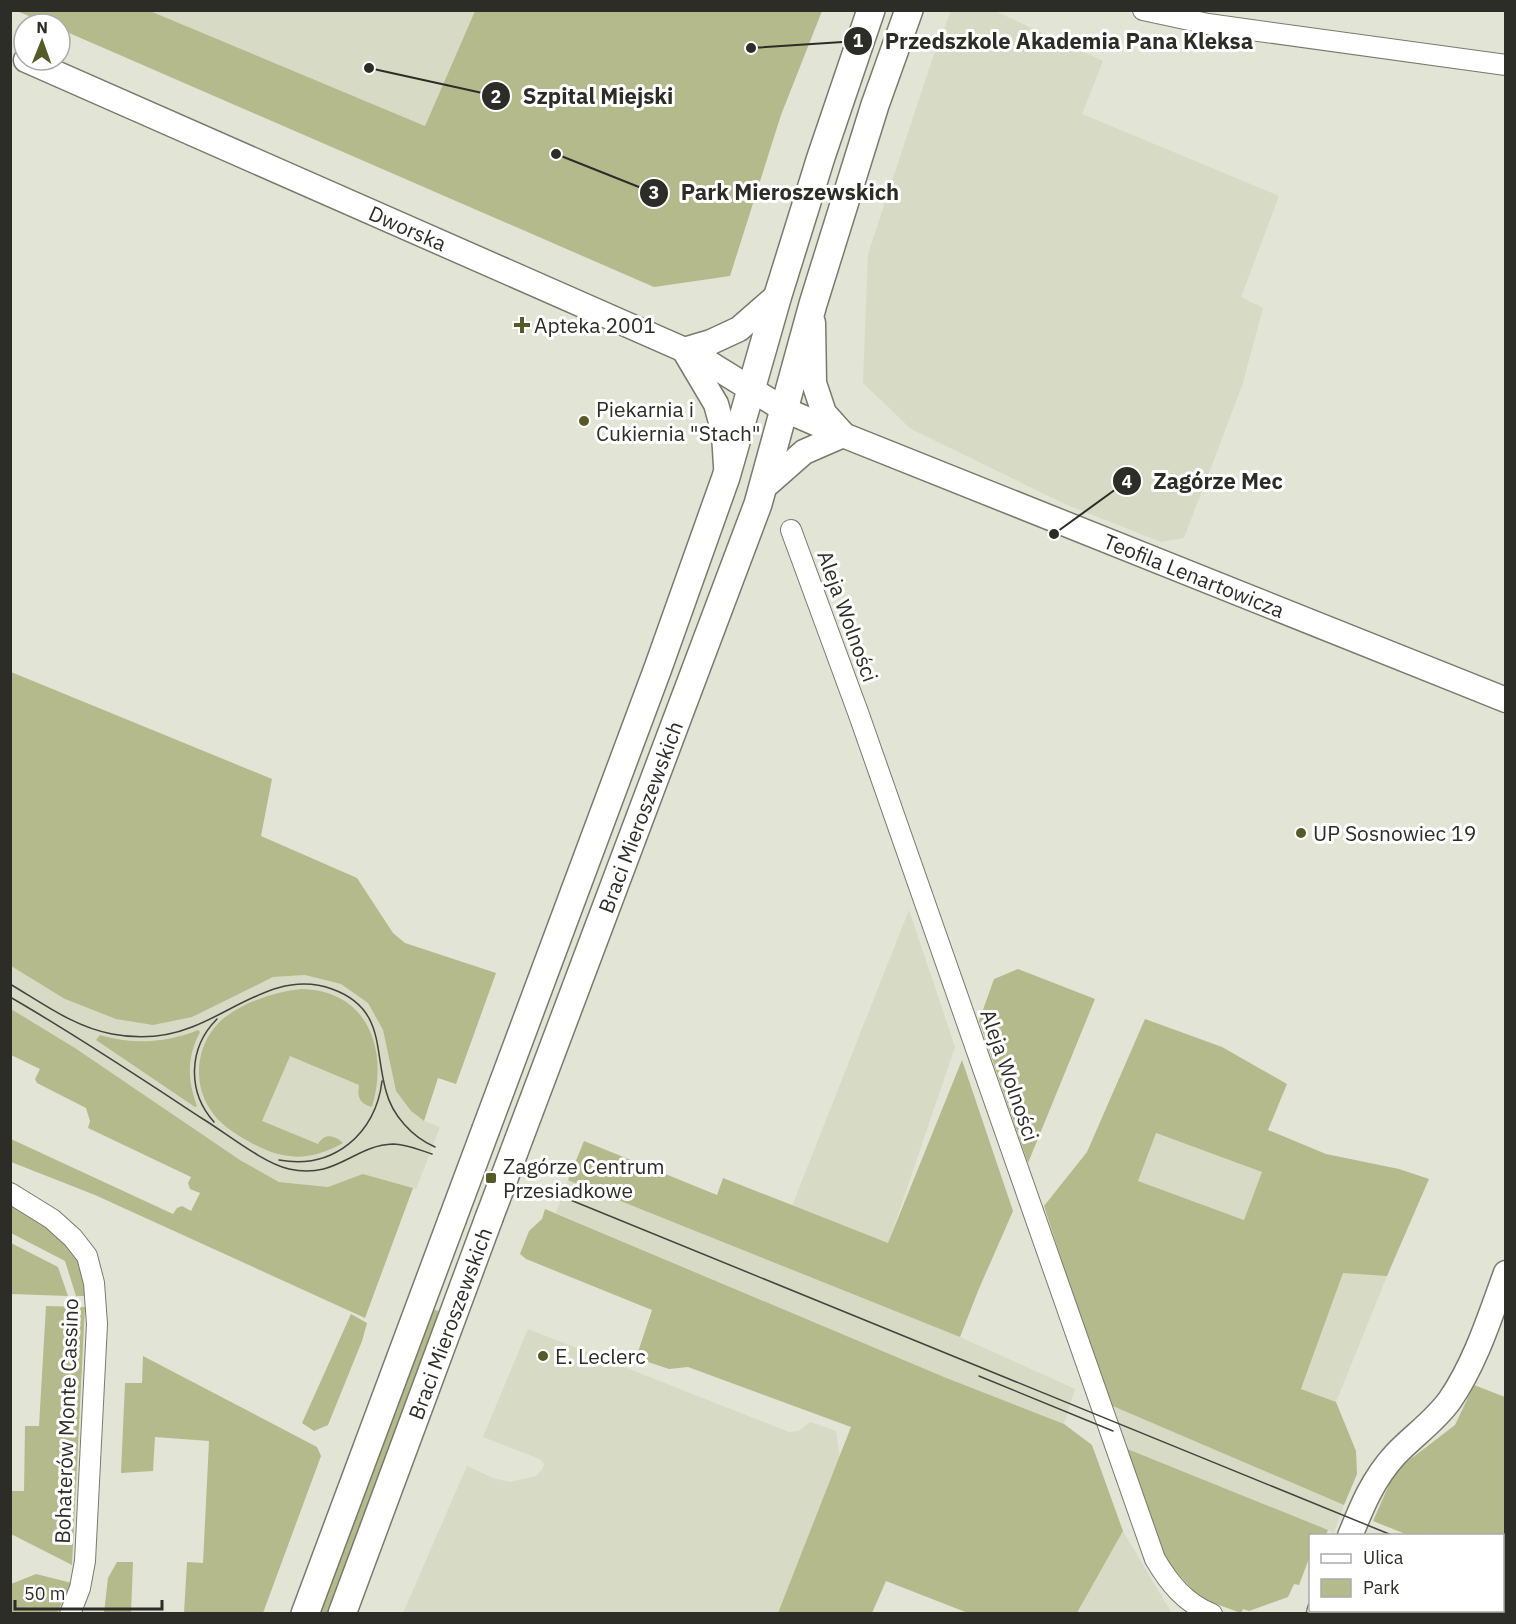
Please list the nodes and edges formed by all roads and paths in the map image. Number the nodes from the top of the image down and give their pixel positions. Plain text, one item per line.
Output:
1 (870, 10) edge
2 (909, 10) edge
3 (1143, 10) edge
4 (1506, 64) edge
5 (54, 72) edge
6 (778, 294) junction
7 (813, 304) junction
8 (684, 350) junction
9 (752, 389) junction
10 (783, 409) junction
11 (843, 435) junction
12 (726, 477) junction
13 (763, 488) junction
14 (791, 530) dead end
15 (1506, 700) edge
16 (10, 1193) edge
17 (439, 1253) junction
18 (470, 1267) junction
19 (1506, 1273) edge
20 (1351, 1534) edge
21 (70, 1614) edge
22 (305, 1614) edge
23 (342, 1614) edge
24 (1212, 1614) edge

1 - 6 main road, Braci Mieroszewskich
2 - 7 main road, Braci Mieroszewskich
3 - 4 street
5 - 8 street, Dworska
6 - 8 street
6 - 9 main road, Braci Mieroszewskich
7 - 10 main road, Braci Mieroszewskich
7 - 11 street
8 - 9 street, Dworska
8 - 12 street
9 - 10 street, Dworska
9 - 12 main road, Braci Mieroszewskich
10 - 11 street, Teofila Lenartowicza
10 - 13 main road, Braci Mieroszewskich
11 - 13 street
11 - 15 street, Teofila Lenartowicza
12 - 17 main road, Braci Mieroszewskich, bridge
13 - 18 main road, Braci Mieroszewskich, bridge
14 - 24 street, Aleja Wolności
16 - 21 street, Bohaterów Monte Cassino
17 - 18 main road
17 - 22 main road, Braci Mieroszewskich
18 - 23 main road, Braci Mieroszewskich
19 - 20 street

